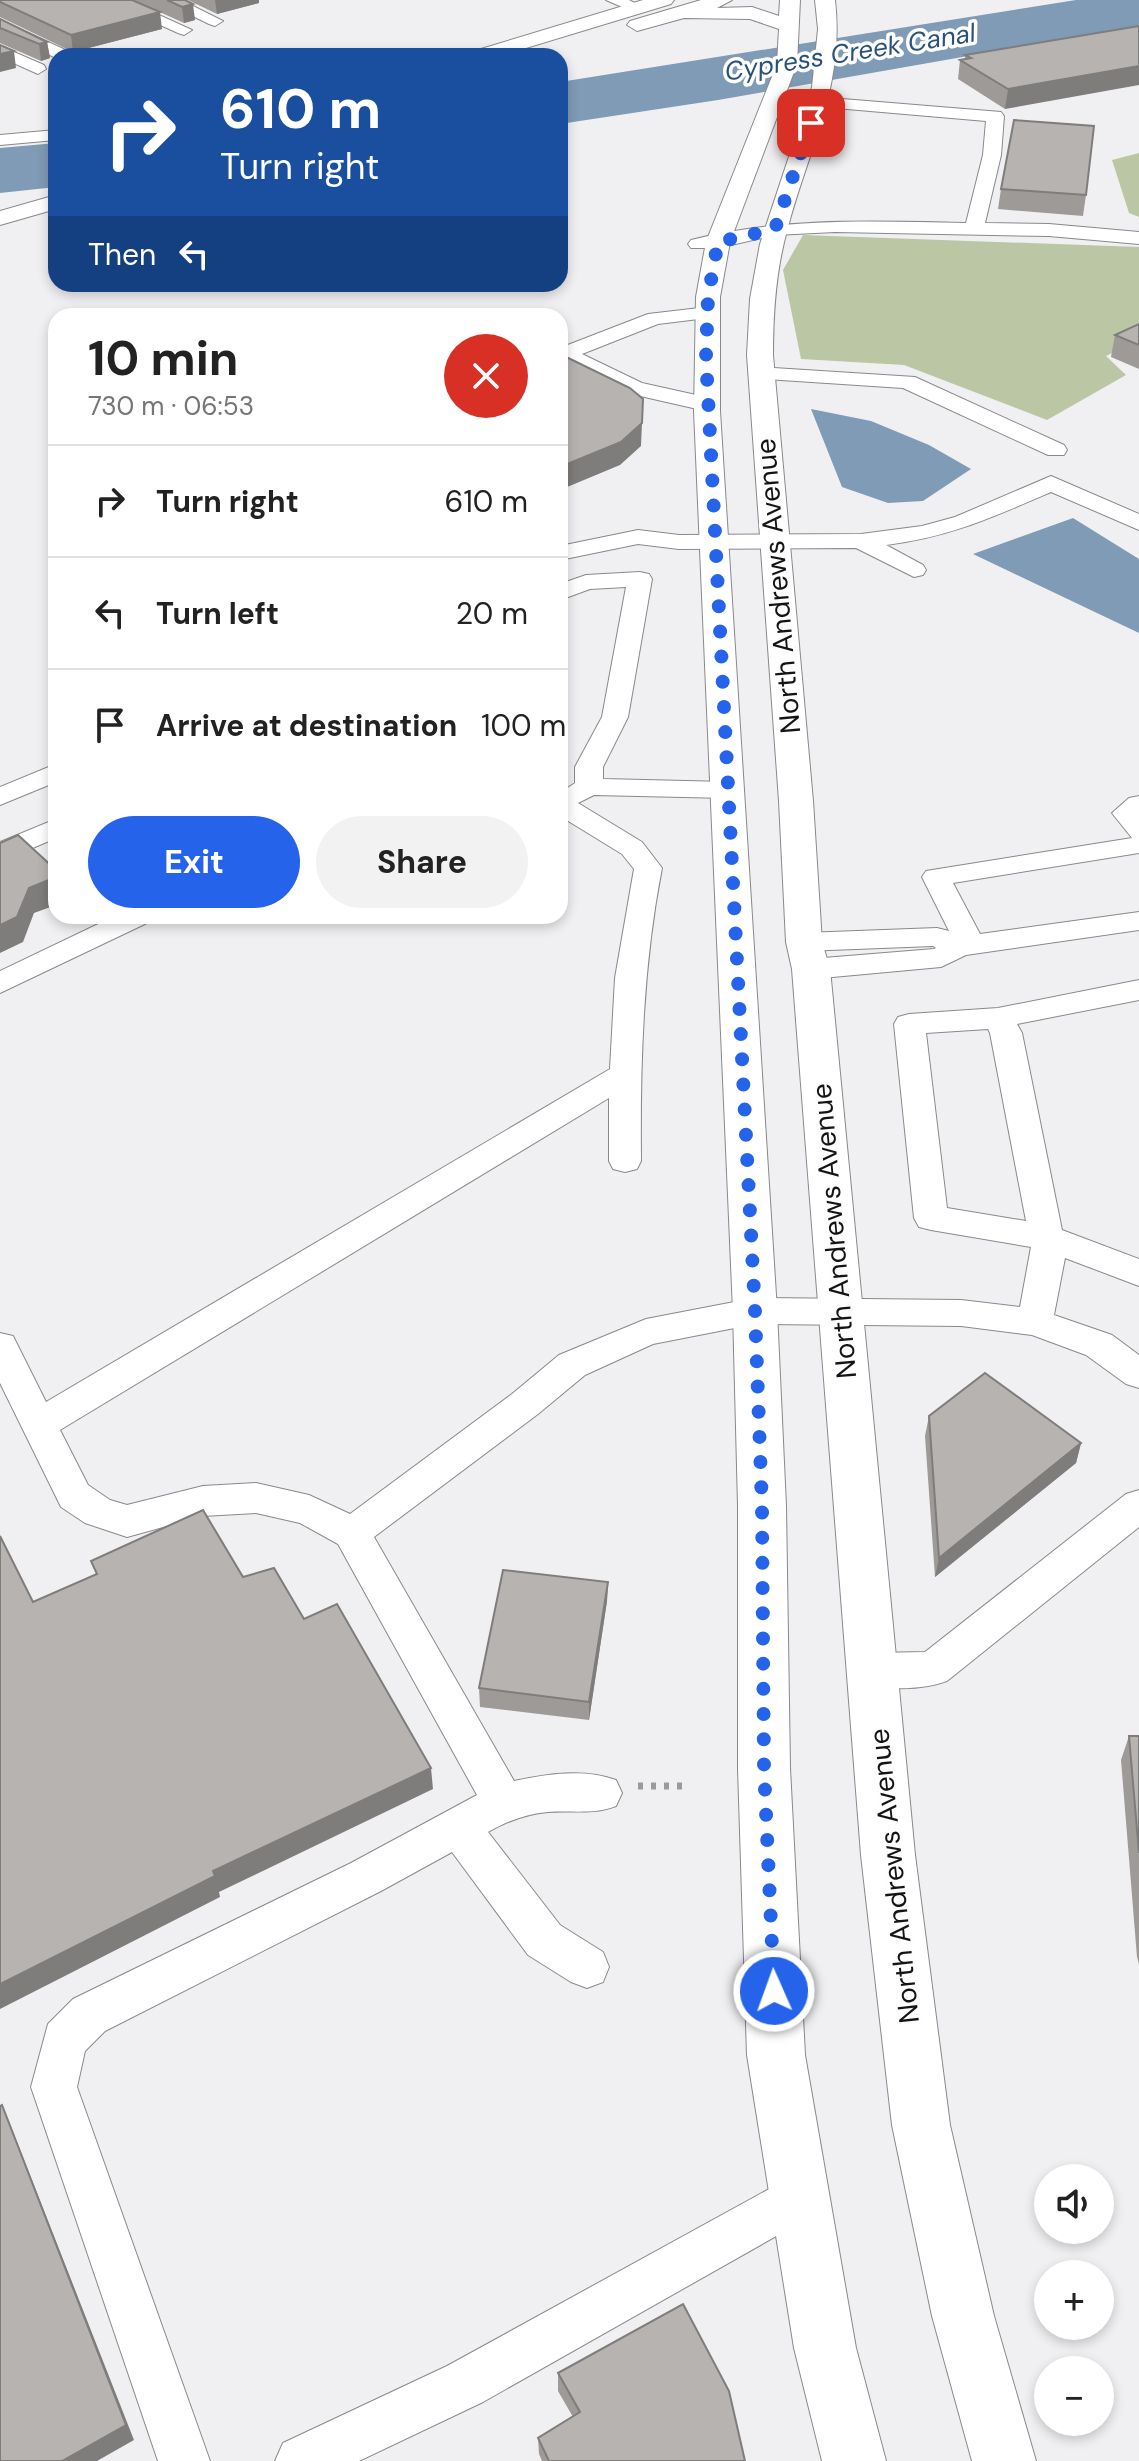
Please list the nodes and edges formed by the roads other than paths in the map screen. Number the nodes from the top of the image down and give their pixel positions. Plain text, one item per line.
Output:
1 (113, 0) edge
2 (168, 0) edge
3 (614, 0) edge
4 (722, 0) edge
5 (790, 0) edge
6 (825, 0) edge
7 (636, 8) junction
8 (668, 8) edge
9 (215, 21) dead end
10 (0, 25) edge
11 (184, 30) edge
12 (790, 34) junction
13 (48, 48) edge
14 (504, 48) edge
15 (559, 48) edge
16 (0, 51) edge
17 (38, 69) edge
18 (820, 96) junction
19 (48, 136) edge
20 (0, 140) edge
21 (48, 185) edge
22 (48, 202) edge
23 (2, 205) edge
24 (775, 229) junction
25 (970, 229) junction
26 (1139, 238) edge
27 (708, 243) junction
28 (708, 313) junction
29 (568, 351) edge
30 (568, 356) edge
31 (760, 373) junction
32 (706, 404) junction
33 (1056, 450) dead end
34 (1139, 523) edge
35 (713, 541) junction
36 (774, 541) junction
37 (861, 541) junction
38 (568, 550) edge
39 (914, 570) dead end
40 (568, 590) edge
41 (48, 776) edge
42 (589, 787) junction
43 (727, 790) junction
44 (0, 797) edge
45 (568, 799) edge
46 (568, 808) edge
47 (48, 831) edge
48 (1139, 845) edge
49 (0, 853) edge
50 (1139, 921) edge
51 (122, 924) edge
52 (964, 946) junction
53 (808, 956) junction
54 (0, 983) edge
55 (1139, 990) edge
56 (998, 1018) junction
57 (625, 1074) junction
58 (625, 1161) dead end
59 (1046, 1237) junction
60 (1139, 1273) edge
61 (755, 1311) junction
62 (842, 1311) junction
63 (1035, 1322) junction
64 (0, 1346) edge
65 (1139, 1374) edge
66 (39, 1424) junction
67 (1139, 1505) edge
68 (352, 1533) junction
69 (873, 1670) junction
70 (620, 1789) road end
71 (503, 1802) junction
72 (459, 1827) junction
73 (587, 1967) dead end
74 (800, 2196) junction
75 (184, 2461) edge
76 (301, 2461) edge
77 (854, 2461) edge
78 (1004, 2461) edge

1 - 11 street
2 - 9 street
3 - 7 street
4 - 8 main road
5 - 12 main road, North Andrews Avenue
6 - 18 main road, North Andrews Avenue
7 - 8 main road
7 - 14 main road
8 - 12 main road
8 - 15 main road
10 - 13 street
12 - 27 main road, North Andrews Avenue
16 - 17 street
18 - 24 main road, North Andrews Avenue
18 - 25 street
19 - 20 street
21 - 23 main road
22 - 23 main road
24 - 25 street
24 - 27 street
24 - 31 main road, North Andrews Avenue
25 - 26 street
27 - 28 main road, North Andrews Avenue
28 - 29 street
28 - 32 main road, North Andrews Avenue
30 - 32 street
31 - 33 street
31 - 36 main road, North Andrews Avenue
32 - 35 main road, North Andrews Avenue
34 - 37 street
35 - 36 street
35 - 38 street
35 - 43 main road, North Andrews Avenue
36 - 37 street
36 - 53 main road, North Andrews Avenue
37 - 39 street
40 - 42 street
41 - 44 street
42 - 43 street
42 - 45 street
43 - 61 main road, North Andrews Avenue
46 - 57 street
47 - 49 street
48 - 52 street
50 - 52 street
51 - 54 street
52 - 53 street
53 - 62 main road, North Andrews Avenue
55 - 56 street
56 - 59 street
56 - 59 street
57 - 58 street
57 - 66 street
59 - 60 street
59 - 63 street
61 - 62 street
61 - 68 street
61 - 74 main road, North Andrews Avenue
62 - 63 street
62 - 69 main road, North Andrews Avenue
63 - 65 street
64 - 66 street
66 - 68 street
67 - 69 street
68 - 71 street
69 - 78 main road, North Andrews Avenue
70 - 71 street
71 - 72 street
72 - 73 street
72 - 75 street
74 - 76 street
74 - 77 main road, North Andrews Avenue

